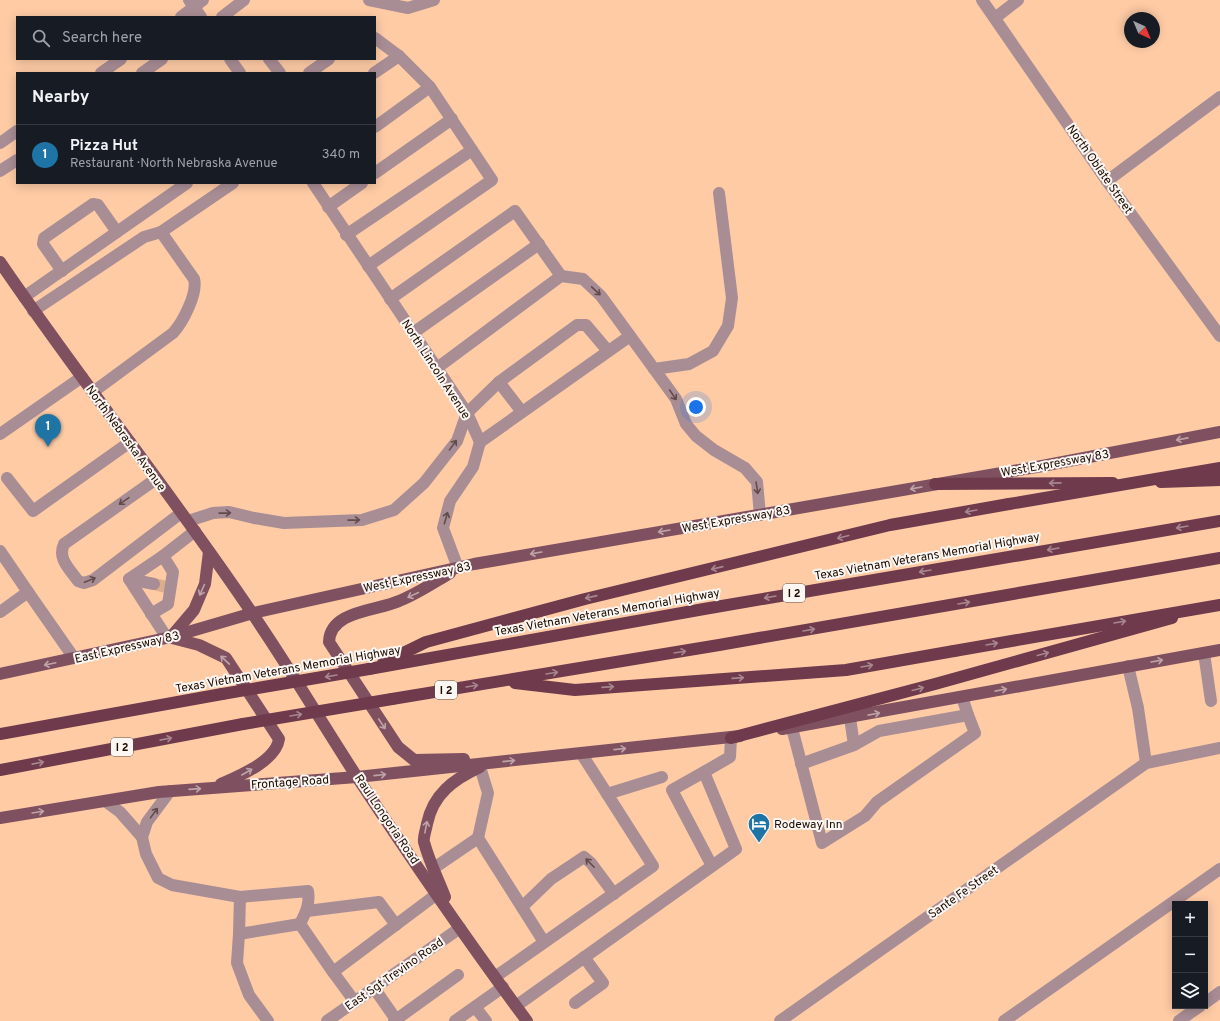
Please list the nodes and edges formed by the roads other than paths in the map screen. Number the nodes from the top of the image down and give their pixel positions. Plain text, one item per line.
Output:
1 (244, 0) edge
2 (368, 0) edge
3 (434, 0) edge
4 (982, 0) edge
5 (1018, 0) edge
6 (197, 6) edge
7 (182, 16) edge
8 (223, 16) edge
9 (995, 18) junction
10 (376, 39) edge
11 (399, 56) junction
12 (120, 60) edge
13 (161, 60) edge
14 (231, 60) edge
15 (270, 60) edge
16 (328, 60) edge
17 (102, 72) edge
18 (143, 72) edge
19 (239, 72) edge
20 (279, 72) edge
21 (310, 72) edge
22 (375, 72) edge
23 (430, 87) junction
24 (1220, 97) edge
25 (452, 119) junction
26 (376, 126) edge
27 (16, 132) edge
28 (0, 143) edge
29 (472, 150) junction
30 (16, 161) edge
31 (0, 172) edge
32 (376, 172) edge
33 (1107, 181) junction
34 (186, 184) edge
35 (232, 184) edge
36 (314, 184) edge
37 (361, 184) edge
38 (719, 193) dead end
39 (328, 207) junction
40 (117, 232) junction
41 (161, 232) junction
42 (346, 235) junction
43 (539, 244) junction
44 (0, 262) edge
45 (368, 266) junction
46 (62, 271) junction
47 (562, 276) junction
48 (24, 298) junction
49 (390, 299) junction
50 (33, 311) junction
51 (413, 333) junction
52 (630, 336) junction
53 (1220, 336) edge
54 (608, 352) junction
55 (437, 368) junction
56 (654, 369) junction
57 (82, 377) junction
58 (499, 382) junction
59 (93, 392) junction
60 (522, 412) junction
61 (467, 413) junction
62 (1220, 432) edge
63 (0, 434) edge
64 (130, 442) junction
65 (480, 442) junction
66 (1220, 468) edge
67 (7, 478) dead end
68 (156, 478) junction
69 (1220, 480) edge
70 (935, 484) junction
71 (760, 515) junction
72 (1220, 520) edge
73 (188, 522) junction
74 (0, 551) edge
75 (209, 552) junction
76 (163, 556) junction
77 (1220, 558) edge
78 (5, 565) edge
79 (458, 568) junction
80 (129, 579) junction
81 (154, 584) tunnel mouth
82 (28, 592) junction
83 (1220, 604) edge
84 (0, 612) edge
85 (253, 613) junction
86 (151, 614) junction
87 (169, 638) junction
88 (1220, 650) edge
89 (1204, 653) junction
90 (74, 658) junction
91 (1128, 666) junction
92 (369, 669) junction
93 (0, 674) edge
94 (500, 682) junction
95 (962, 697) junction
96 (1211, 701) dead end
97 (120, 712) junction
98 (968, 715) junction
99 (850, 718) junction
100 (0, 727) edge
101 (792, 728) junction
102 (0, 734) edge
103 (731, 738) junction
104 (854, 745) junction
105 (1220, 748) edge
106 (582, 753) junction
107 (1146, 763) junction
108 (801, 764) junction
109 (485, 765) junction
110 (0, 770) edge
111 (704, 772) junction
112 (358, 777) junction
113 (662, 777) dead end
114 (211, 788) junction
115 (170, 791) junction
116 (607, 794) junction
117 (105, 801) junction
118 (0, 818) edge
119 (142, 837) junction
120 (478, 838) junction
121 (712, 866) junction
122 (434, 868) junction
123 (1220, 869) edge
124 (437, 894) junction
125 (614, 894) junction
126 (240, 897) junction
127 (522, 907) junction
128 (308, 911) junction
129 (453, 916) junction
130 (300, 924) junction
131 (396, 925) junction
132 (460, 928) junction
133 (240, 934) junction
134 (544, 942) junction
135 (584, 957) junction
136 (333, 972) junction
137 (458, 975) dead end
138 (495, 977) junction
139 (502, 987) junction
140 (374, 988) junction
141 (1220, 992) edge
142 (1208, 1000) edge
143 (355, 1002) junction
144 (575, 1003) dead end
145 (516, 1006) junction
146 (475, 1007) junction
147 (1196, 1009) edge
148 (268, 1021) edge
149 (328, 1021) edge
150 (396, 1021) edge
151 (455, 1021) edge
152 (486, 1021) edge
153 (527, 1021) edge
154 (780, 1021) edge
155 (1004, 1021) edge
156 (1178, 1021) edge

1 - 8 street
2 - 3 street
4 - 9 street, North Oblate Street
5 - 9 street
6 - 7 street
9 - 33 street, North Oblate Street
10 - 11 street
11 - 22 street
11 - 23 street
12 - 17 street
13 - 18 street
14 - 19 street
15 - 20 street
16 - 21 street
23 - 25 street
23 - 26 street
24 - 33 street
25 - 29 street
25 - 32 street
27 - 28 street
29 - 42 street
29 - 45 street
30 - 31 street
33 - 53 street, North Oblate Street
34 - 40 street
35 - 41 street
36 - 39 street, North Lincoln Avenue
37 - 39 street
38 - 56 street
39 - 42 street, North Lincoln Avenue
40 - 46 street
40 - 46 street
41 - 50 street
41 - 59 street
42 - 45 street, North Lincoln Avenue
43 - 47 street
43 - 49 street
43 - 51 street
44 - 48 main road, North Nebraska Avenue
45 - 49 street, North Lincoln Avenue
46 - 48 street
47 -> 52 street
47 - 55 street
48 - 50 main road, North Nebraska Avenue
49 - 51 street, North Lincoln Avenue
50 - 57 main road, North Nebraska Avenue
51 - 55 street, North Lincoln Avenue
52 - 54 street
52 - 56 street
54 - 58 street
54 - 60 street
55 - 61 street, North Lincoln Avenue
56 -> 71 street
57 - 59 main road, North Nebraska Avenue
57 - 63 street
58 - 60 street
58 - 61 street
59 - 64 main road, North Nebraska Avenue
60 - 65 street
61 - 65 street, North Lincoln Avenue
73 -> 61 street
62 -> 70 main road, West Expressway 83
64 - 67 street
64 - 68 main road, North Nebraska Avenue
79 -> 65 street
66 -> 92 highway, bridge
68 - 73 main road, North Nebraska Avenue
68 -> 73 street
69 -> 70 highway
70 -> 71 main road, West Expressway 83
71 -> 79 main road, West Expressway 83
72 -> 92 highway, Texas Vietnam Veterans Memorial Highway / I 2
73 - 75 main road, North Nebraska Avenue
73 - 76 street
74 - 78 street
75 - 85 main road, North Nebraska Avenue
75 -> 87 main road
76 - 80 street
76 - 86 street
94 -> 77 highway, I 2
78 - 82 street
79 - 85 main road, West Expressway 83
79 -> 109 main road
80 - 81 street
80 - 86 street
82 - 84 street
82 - 90 street
94 -> 83 highway, bridge
103 -> 83 highway
85 - 87 main road, East Expressway 83
85 - 112 main road, Raul Longoria Road
86 - 87 street
87 - 90 main road, East Expressway 83
114 -> 87 main road
88 - 89 main road
91 -> 89 main road
89 - 96 street
90 -> 93 main road, East Expressway 83
95 -> 91 main road
91 - 107 street
92 -> 97 highway, Texas Vietnam Veterans Memorial Highway / I 2, bridge
110 -> 94 highway, I 2, bridge
95 - 98 street
99 -> 95 main road
97 - 100 highway
97 - 102 highway, Texas Vietnam Veterans Memorial Highway / I 2
98 - 104 street
98 - 108 street
99 - 101 main road
99 - 104 street
101 - 103 main road
101 - 108 street
106 -> 103 main road
103 - 111 street
104 - 108 street
105 - 107 street, Sante Fe Street
109 -> 106 main road, Frontage Road
106 - 116 street
107 - 154 street, Sante Fe Street
112 -> 109 main road, Frontage Road
109 - 120 street
122 -> 109 main road
111 - 121 street
111 - 121 street
112 - 114 main road, Frontage Road
112 - 124 main road, Raul Longoria Road
113 - 116 street
115 -> 114 main road, Frontage Road
115 - 117 main road, Frontage Road
119 -> 115 street
116 - 125 street
118 -> 117 main road, Frontage Road
117 - 119 street
119 - 126 street
120 - 122 street
120 - 127 street
121 - 135 street
122 - 129 main road
123 - 155 street
124 - 129 main road, Raul Longoria Road
124 - 131 street
125 -> 127 street
125 - 134 street
126 - 128 street
126 - 133 street
127 - 134 street
128 - 130 street
128 - 131 street
129 - 132 main road, Raul Longoria Road
130 - 133 street
130 - 136 street
131 - 136 street
132 - 138 main road, Raul Longoria Road
132 - 140 street, East Sgt Trevino Road
133 - 148 street
134 - 138 street
135 - 144 street
135 - 145 street
136 - 143 street
137 - 150 street
138 - 139 main road, Raul Longoria Road
139 - 145 main road, Raul Longoria Road
139 - 146 street
140 - 143 street, East Sgt Trevino Road
140 - 150 street
141 - 142 street
143 - 149 street, East Sgt Trevino Road
145 - 153 main road, Raul Longoria Road
146 - 151 street
146 - 152 street
147 - 156 street

